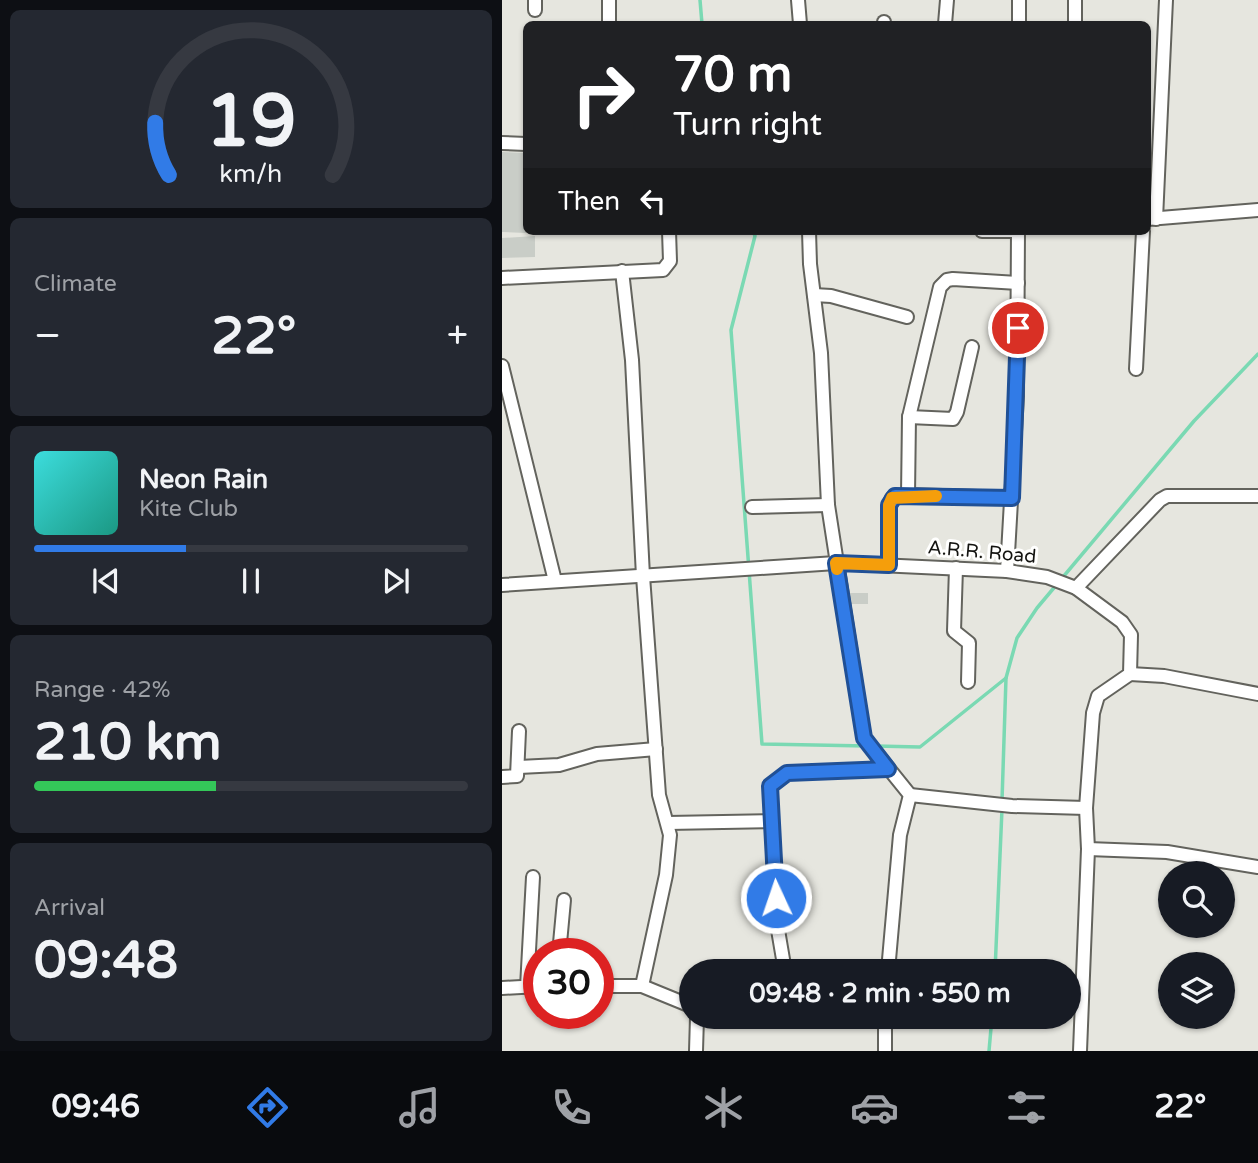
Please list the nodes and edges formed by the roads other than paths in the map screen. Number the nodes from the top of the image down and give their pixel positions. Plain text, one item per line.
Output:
1 (609, 0) edge
2 (798, 0) edge
3 (947, 0) edge
4 (1019, 0) edge
5 (1075, 0) edge
6 (1166, 0) edge
7 (609, 21) edge
8 (800, 21) edge
9 (945, 21) edge
10 (1019, 21) edge
11 (1075, 21) edge
12 (502, 143) edge
13 (523, 144) edge
14 (1258, 210) edge
15 (1152, 219) edge
16 (669, 235) edge
17 (809, 235) edge
18 (1018, 235) edge
19 (1144, 235) edge
20 (622, 271) junction
21 (502, 278) edge
22 (1018, 283) junction
23 (814, 295) junction
24 (907, 317) dead end
25 (972, 347) dead end
26 (502, 366) edge
27 (1136, 369) dead end
28 (909, 417) junction
29 (908, 495) junction
30 (1258, 496) edge
31 (1012, 498) junction
32 (828, 505) junction
33 (752, 507) dead end
34 (836, 563) junction
35 (889, 565) junction
36 (956, 568) junction
37 (1007, 571) junction
38 (643, 576) junction
39 (555, 581) junction
40 (502, 585) edge
41 (1073, 587) junction
42 (1130, 674) junction
43 (968, 682) dead end
44 (1258, 694) edge
45 (519, 731) dead end
46 (656, 749) junction
47 (519, 767) junction
48 (888, 769) junction
49 (502, 777) edge
50 (910, 795) junction
51 (1086, 808) junction
52 (772, 821) junction
53 (668, 823) junction
54 (1088, 849) junction
55 (1258, 867) edge
56 (533, 877) dead end
57 (564, 900) dead end
58 (533, 938) edge
59 (560, 938) edge
60 (783, 959) edge
61 (889, 959) edge
62 (614, 986) edge
63 (642, 986) junction
64 (523, 987) edge
65 (502, 988) edge
66 (679, 1001) edge
67 (697, 1029) edge
68 (885, 1029) edge
69 (696, 1051) edge
70 (885, 1051) edge
71 (1080, 1051) edge

1 - 7 street
2 - 8 street
3 - 9 street
4 - 10 street
5 - 11 street
6 - 15 street
12 - 13 street
14 - 15 street
16 - 20 street
17 - 23 street
18 - 22 street
19 - 27 street
20 - 21 street
20 - 38 street
22 - 28 street
22 - 31 street
23 - 24 street
23 - 32 street
25 - 28 street
26 - 39 street
28 - 29 street
29 - 31 street
29 - 35 street
30 - 41 street
31 - 37 street
32 - 33 street
32 - 34 street
34 - 35 street, A.R.R. Road
34 - 38 street, A.R.R. Road
34 - 48 street
35 - 36 street, A.R.R. Road
36 - 37 street, A.R.R. Road
36 - 43 street
37 - 41 street, A.R.R. Road
38 - 39 street, A.R.R. Road
38 - 46 street
39 - 40 street, A.R.R. Road
41 - 42 street, A.R.R. Road
42 - 44 street
42 - 51 street
45 - 47 street
46 - 47 street
46 - 53 street
47 - 49 street
48 - 50 street
48 - 52 street
50 - 51 street
50 - 61 street
51 - 54 street
52 - 53 street
52 - 60 street
53 - 63 street
54 - 55 street
54 - 71 street
56 - 58 street
57 - 59 street
62 - 63 street
63 - 66 street
64 - 65 street
67 - 69 street
68 - 70 street

